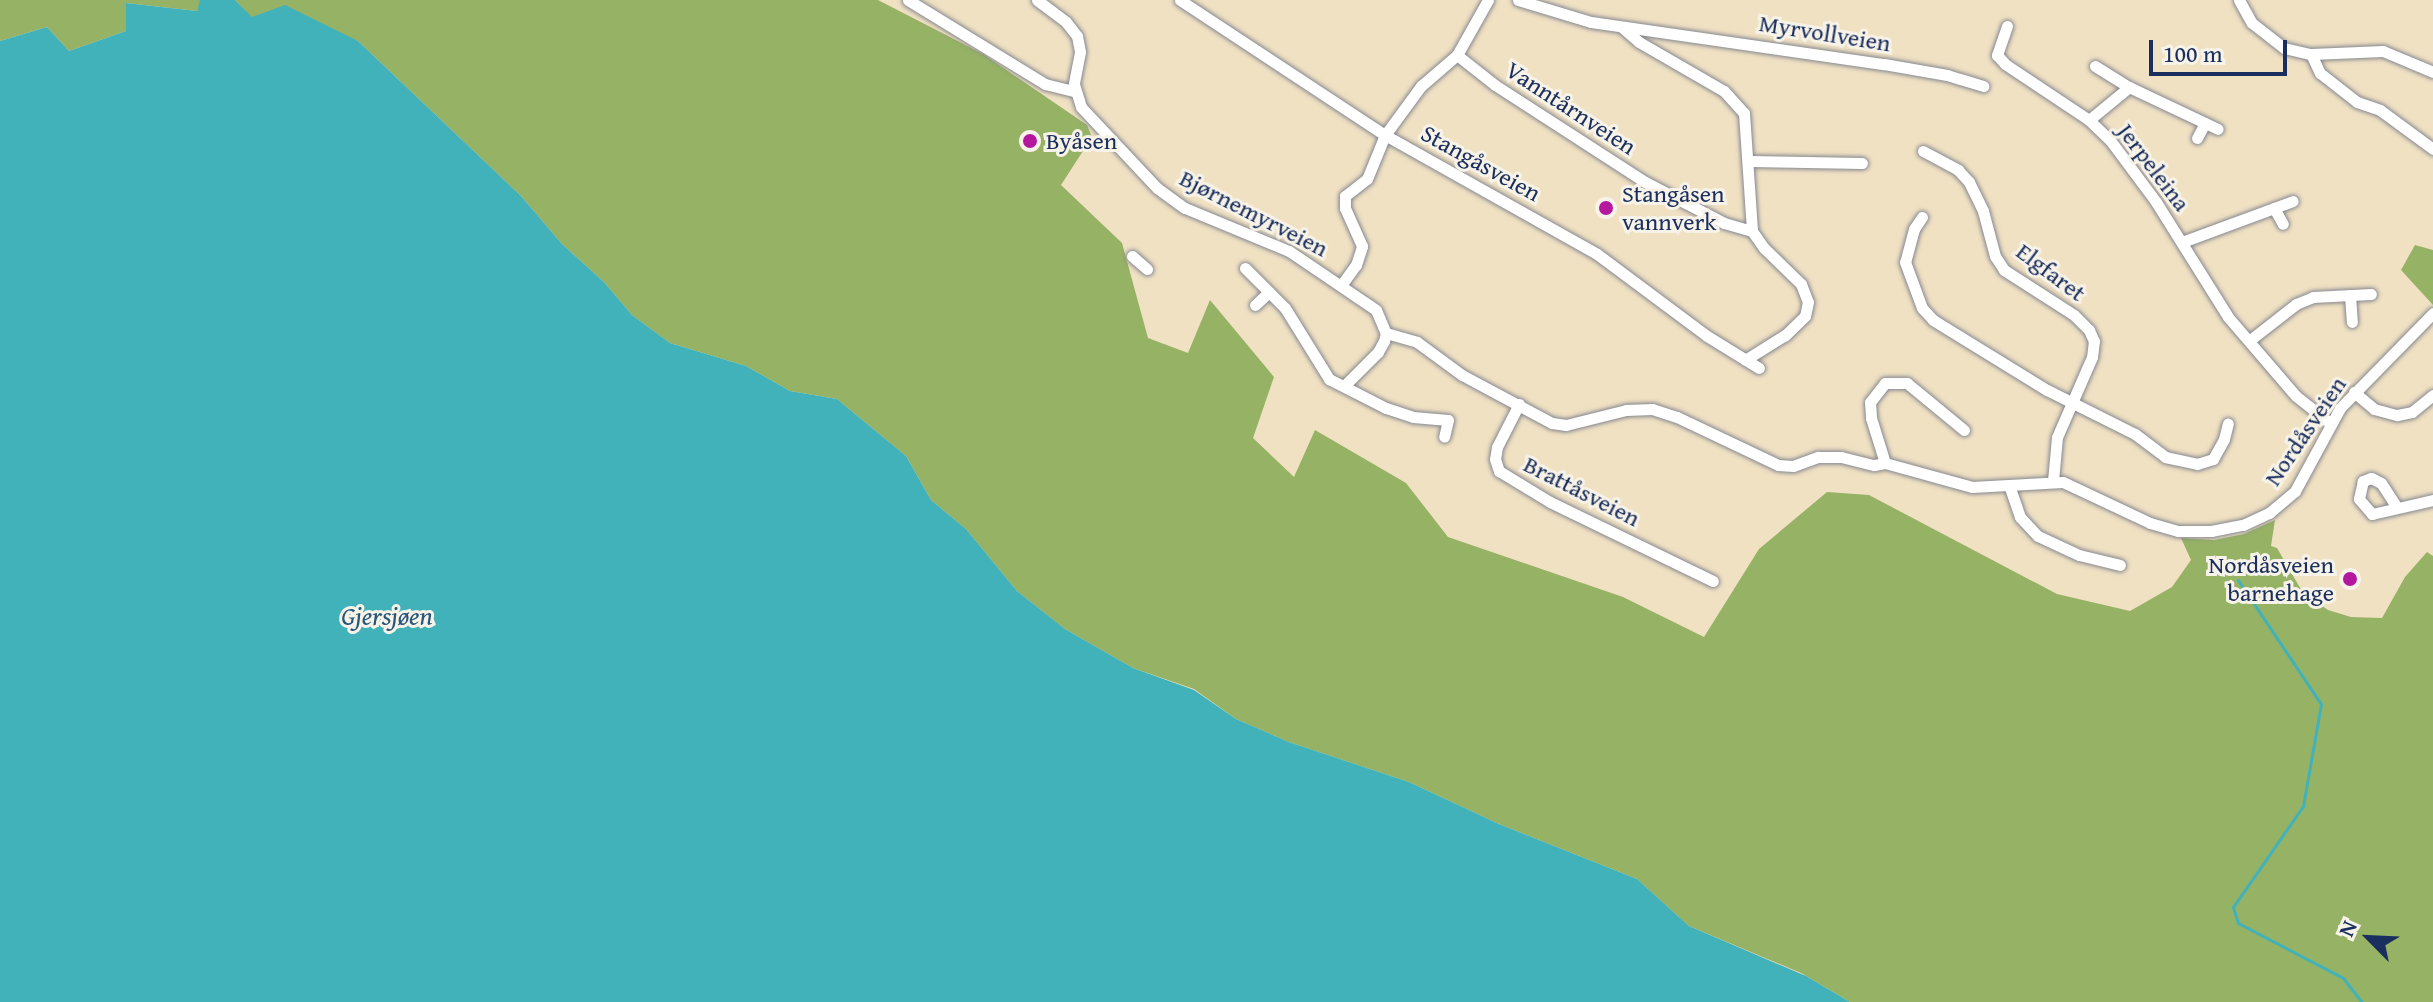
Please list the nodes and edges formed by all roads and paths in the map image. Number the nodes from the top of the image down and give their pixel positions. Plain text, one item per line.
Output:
1 (908, 0) edge
2 (1037, 0) edge
3 (1180, 0) edge
4 (1488, 0) edge
5 (1518, 0) edge
6 (2239, 0) edge
7 (2007, 26) dead end
8 (1623, 28) junction
9 (2311, 54) junction
10 (1457, 55) junction
11 (2095, 66) dead end
12 (2433, 72) edge
13 (1983, 86) dead end
14 (2129, 87) junction
15 (1074, 91) junction
16 (2089, 120) junction
17 (2205, 123) junction
18 (2218, 129) dead end
19 (1385, 135) junction
20 (2197, 138) dead end
21 (2433, 149) edge
22 (1923, 151) dead end
23 (1750, 161) junction
24 (1862, 163) dead end
25 (2293, 201) dead end
26 (2274, 208) junction
27 (1922, 217) dead end
28 (1902, 219) dead end
29 (2283, 224) dead end
30 (1914, 229) junction
31 (1752, 231) junction
32 (2182, 242) junction
33 (1132, 256) dead end
34 (1245, 268) dead end
35 (1147, 269) dead end
36 (1342, 284) junction
37 (1269, 292) junction
38 (2371, 294) dead end
39 (2350, 295) junction
40 (1255, 305) dead end
41 (2433, 313) edge
42 (2352, 322) dead end
43 (1386, 333) junction
44 (2250, 340) junction
45 (1745, 360) junction
46 (1759, 368) dead end
47 (1344, 386) junction
48 (2354, 392) junction
49 (2433, 395) edge
50 (2072, 402) junction
51 (1519, 404) junction
52 (2228, 423) dead end
53 (2330, 423) junction
54 (1964, 430) dead end
55 (1444, 437) dead end
56 (1885, 463) junction
57 (2053, 481) junction
58 (2009, 485) junction
59 (2433, 500) edge
60 (2396, 506) dead end
61 (2120, 565) dead end
62 (1713, 581) dead end

1 - 15 street
2 - 15 street
3 - 19 street, Stangåsveien
4 - 10 street
5 - 8 street, Myrvollveien
6 - 9 street
7 - 16 street, Jerpeleina
8 - 13 street, Myrvollveien
8 - 23 street
9 - 12 street
9 - 21 street
10 - 19 street
10 - 31 street, Vanntårnveien
11 - 14 street, Jerpeleina
14 - 16 street, Jerpeleina
14 - 17 street, Jerpeleina
15 - 36 street, Bjørnemyrveien
16 - 32 street, Jerpeleina
17 - 18 street, Jerpeleina
17 - 20 street
19 - 36 street
19 - 45 street, Stangåsveien
22 - 50 street, Elgfaret
23 - 24 street
23 - 31 street
25 - 26 street, Jerpeleina
26 - 29 street
26 - 32 street, Jerpeleina
27 - 30 street
28 - 30 street
30 - 50 street
31 - 45 street
32 - 44 street, Jerpeleina
33 - 35 street
34 - 37 street
36 - 43 street, Bjørnemyrveien
37 - 40 street
37 - 47 street
38 - 39 street
39 - 42 street
39 - 44 street
41 - 48 street, Nordåsveien
43 - 47 street
43 - 51 street
44 - 53 street, Jerpeleina
45 - 46 street, Stangåsveien
47 - 55 street
48 - 49 street
48 - 53 street, Nordåsveien
50 - 52 street
50 - 57 street, Elgfaret
51 - 56 street
51 - 62 street, Brattåsveien
53 - 57 street, Nordåsveien
54 - 56 street
56 - 58 street, Nordåsveien
57 - 58 street, Nordåsveien
58 - 61 street
59 - 60 street

